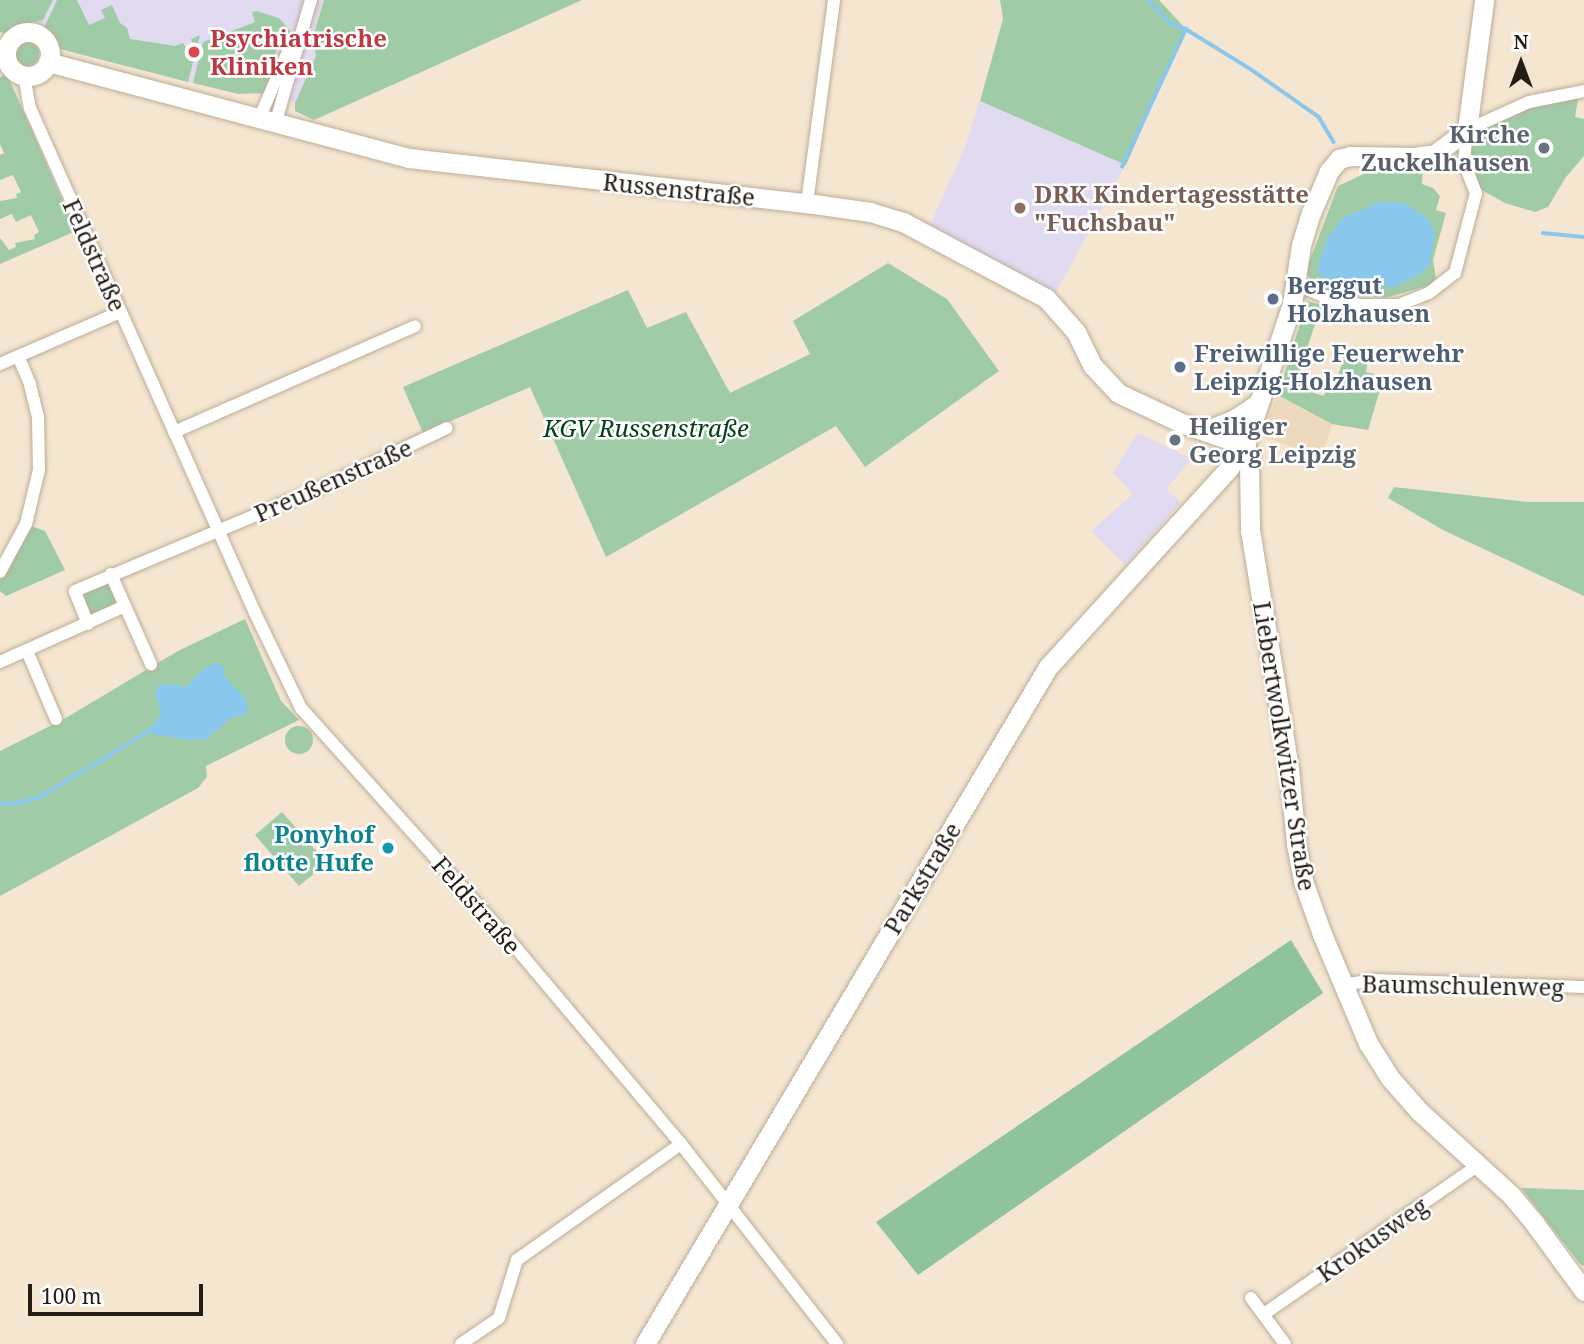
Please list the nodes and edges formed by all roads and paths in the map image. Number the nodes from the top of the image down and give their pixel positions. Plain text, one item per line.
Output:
1 (311, 0) edge
2 (834, 0) edge
3 (1484, 0) edge
4 (3, 49) edge
5 (48, 62) junction
6 (24, 75) junction
7 (1584, 90) edge
8 (268, 119) junction
9 (1467, 130) junction
10 (807, 203) junction
11 (1295, 284) junction
12 (120, 312) junction
13 (415, 326) dead end
14 (19, 356) junction
15 (0, 364) edge
16 (1259, 403) junction
17 (447, 428) dead end
18 (1205, 431) junction
19 (174, 432) junction
20 (1245, 445) junction
21 (218, 530) junction
22 (0, 572) edge
23 (111, 574) junction
24 (125, 607) junction
25 (88, 624) junction
26 (27, 651) junction
27 (0, 662) edge
28 (151, 664) dead end
29 (56, 719) dead end
30 (1342, 985) junction
31 (1584, 987) edge
32 (681, 1144) junction
33 (1480, 1164) junction
34 (727, 1205) junction
35 (1584, 1291) edge
36 (1251, 1298) dead end
37 (1264, 1314) junction
38 (461, 1344) edge
39 (645, 1344) edge
40 (837, 1344) edge
41 (1285, 1344) edge

1 - 8 street
2 - 10 street
3 - 9 street
4 - 5 street
4 - 6 street
5 - 6 street
5 - 8 street, Russenstraße
6 - 12 street, Feldstraße
7 - 9 street
8 - 10 street, Russenstraße
9 - 11 street
9 - 11 street
10 - 18 street, Russenstraße
11 - 16 street
12 - 14 street
12 - 19 street, Feldstraße
13 - 19 street
14 - 15 street
14 - 22 street
16 - 18 street
16 - 20 street
17 - 21 street, Preußenstraße
18 - 20 street, Russenstraße
19 - 21 street, Feldstraße
20 - 30 street, Liebertwolkwitzer Straße
20 - 34 street, Parkstraße
21 - 23 street, Preußenstraße
21 - 32 street, Feldstraße
23 - 24 street
23 - 25 street, Preußenstraße
24 - 25 street
24 - 28 street
25 - 26 street
26 - 27 street
26 - 29 street
30 - 31 street, Baumschulenweg
30 - 33 street, Liebertwolkwitzer Straße
32 - 34 street, Feldstraße
32 - 38 street
33 - 35 street, Liebertwolkwitzer Straße
33 - 37 street, Krokusweg
34 - 39 street, Parkstraße
34 - 40 street, Feldstraße
36 - 37 street
37 - 41 street

